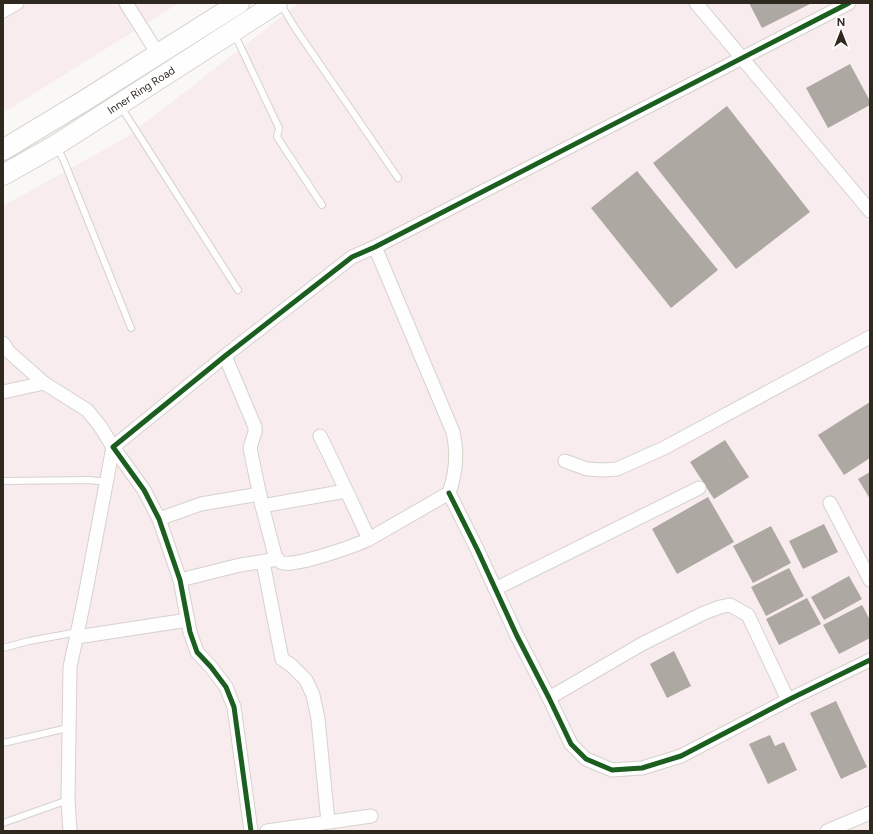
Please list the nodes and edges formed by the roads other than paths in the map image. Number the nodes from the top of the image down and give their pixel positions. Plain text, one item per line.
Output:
1 (17, 3) edge
2 (126, 3) edge
3 (239, 3) edge
4 (279, 3) edge
5 (696, 3) edge
6 (849, 3) edge
7 (3, 11) edge
8 (233, 32) junction
9 (158, 54) junction
10 (742, 58) junction
11 (120, 104) junction
12 (56, 146) junction
13 (3, 150) edge
14 (3, 175) edge
15 (398, 178) dead end
16 (322, 204) dead end
17 (870, 211) edge
18 (376, 247) junction
19 (238, 290) dead end
20 (131, 328) dead end
21 (870, 336) edge
22 (3, 343) edge
23 (225, 356) junction
24 (44, 383) junction
25 (3, 392) edge
26 (320, 436) dead end
27 (113, 447) junction
28 (565, 461) dead end
29 (3, 481) edge
30 (107, 482) junction
31 (699, 488) dead end
32 (346, 491) junction
33 (449, 493) junction
34 (261, 500) junction
35 (830, 503) dead end
36 (160, 519) junction
37 (369, 540) junction
38 (277, 560) junction
39 (263, 562) junction
40 (180, 580) junction
41 (870, 580) edge
42 (495, 589) junction
43 (188, 620) junction
44 (77, 634) junction
45 (3, 648) edge
46 (870, 660) edge
47 (549, 698) junction
48 (788, 700) junction
49 (68, 728) junction
50 (3, 743) edge
51 (68, 800) junction
52 (870, 813) edge
53 (371, 816) dead end
54 (328, 822) junction
55 (3, 823) edge
56 (70, 831) edge
57 (251, 831) edge
58 (267, 831) edge
59 (827, 831) edge

1 - 7 street
2 - 9 street
3 - 9 main road, Inner Ring Road
4 - 8 main road, Inner Ring Road
4 - 15 lane
5 - 10 street
6 - 10 street
8 - 11 main road, Inner Ring Road
8 - 16 lane
9 - 13 main road, Inner Ring Road
10 - 17 street
10 - 18 street
11 - 12 main road, Inner Ring Road
11 - 19 lane
12 - 14 main road, Inner Ring Road
12 - 20 lane
18 - 23 street
18 - 33 street
21 - 28 street
22 - 24 street
23 - 27 street
23 - 34 street
24 - 25 street
24 - 27 street
26 - 32 street
27 - 30 street
27 - 36 street
29 - 30 lane
30 - 44 street
31 - 42 street
32 - 34 street
32 - 37 street
33 - 37 street
33 - 42 street
34 - 36 street
34 - 38 street
35 - 41 street
36 - 40 street
37 - 38 street
38 - 39 street
39 - 40 street
39 - 54 street
40 - 43 street
42 - 47 street
43 - 44 street
43 - 57 street
44 - 45 lane
44 - 49 street
46 - 48 street
47 - 48 street
47 - 48 street
49 - 50 lane
49 - 51 street
51 - 55 lane
51 - 56 street
52 - 59 street
53 - 54 street
54 - 58 street

